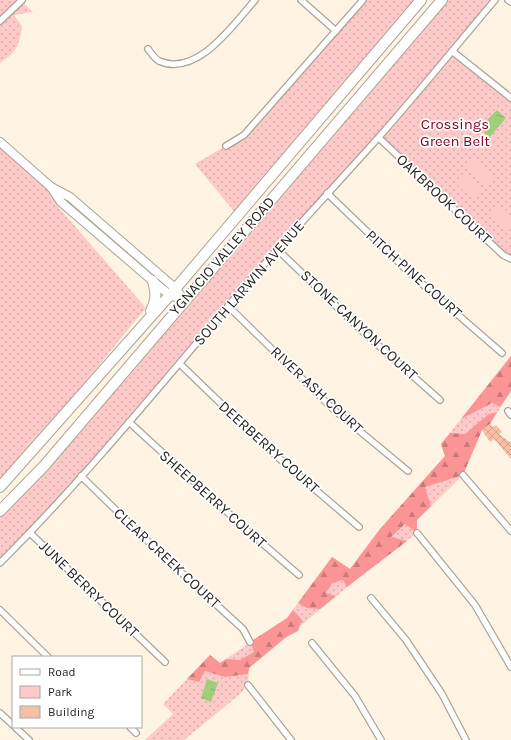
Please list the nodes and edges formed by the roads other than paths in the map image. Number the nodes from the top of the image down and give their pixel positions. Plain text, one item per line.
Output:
1 (22, 0) edge
2 (255, 0) edge
3 (301, 0) edge
4 (363, 0) edge
5 (421, 0) edge
6 (442, 0) edge
7 (495, 0) edge
8 (508, 0) edge
9 (511, 2) edge
10 (0, 21) edge
11 (336, 31) junction
12 (148, 49) dead end
13 (452, 51) junction
14 (511, 98) edge
15 (379, 138) junction
16 (0, 142) edge
17 (226, 146) dead end
18 (51, 186) junction
19 (327, 193) junction
20 (278, 250) junction
21 (511, 259) edge
22 (153, 281) junction
23 (172, 291) junction
24 (184, 300) junction
25 (228, 306) junction
26 (145, 322) junction
27 (502, 352) dead end
28 (180, 364) junction
29 (440, 400) dead end
30 (129, 422) junction
31 (408, 471) dead end
32 (463, 474) dead end
33 (81, 476) junction
34 (0, 487) edge
35 (0, 510) edge
36 (359, 528) dead end
37 (511, 531) edge
38 (30, 533) junction
39 (417, 534) dead end
40 (0, 563) edge
41 (299, 575) dead end
42 (371, 598) dead end
43 (0, 610) edge
44 (250, 642) dead end
45 (312, 643) dead end
46 (47, 656) edge
47 (165, 662) dead end
48 (511, 667) edge
49 (248, 685) dead end
50 (0, 713) edge
51 (12, 724) edge
52 (16, 728) edge
53 (131, 728) edge
54 (136, 733) dead end
55 (29, 740) edge
56 (291, 740) edge
57 (381, 740) edge
58 (466, 740) edge

1 - 10 street
2 - 12 street
3 - 11 street
4 - 11 street
5 - 23 highway, YGNACIO VALLEY ROAD
6 - 24 highway, YGNACIO VALLEY ROAD
7 - 13 street, SOUTH LARWIN AVENUE
8 - 9 street
11 - 17 street
13 - 14 street
13 - 15 street, SOUTH LARWIN AVENUE
15 - 19 street, SOUTH LARWIN AVENUE
15 - 21 street, OAKBROOK COURT
16 - 18 street
18 - 22 street
18 - 23 street
19 - 20 street, SOUTH LARWIN AVENUE
19 - 27 street, PITCH PINE COURT
20 - 25 street, SOUTH LARWIN AVENUE
20 - 29 street, STONE CANYON COURT
22 - 23 street
22 - 26 highway
23 - 24 street
23 - 26 highway, YGNACIO VALLEY ROAD
24 - 35 highway, YGNACIO VALLEY ROAD
25 - 28 street, SOUTH LARWIN AVENUE
25 - 31 street, RIVER ASH COURT
26 - 34 highway, YGNACIO VALLEY ROAD
28 - 30 street, SOUTH LARWIN AVENUE
28 - 36 street, DEERBERRY COURT
30 - 33 street, SOUTH LARWIN AVENUE
30 - 41 street, SHEEPBERRY COURT
32 - 37 street
33 - 38 street, SOUTH LARWIN AVENUE
33 - 44 street, CLEAR CREEK COURT
38 - 40 street, SOUTH LARWIN AVENUE
38 - 47 street, JUNE BERRY COURT
39 - 48 street
42 - 58 street
43 - 46 street
45 - 57 street
49 - 56 street
50 - 51 street
52 - 55 street
53 - 54 street

